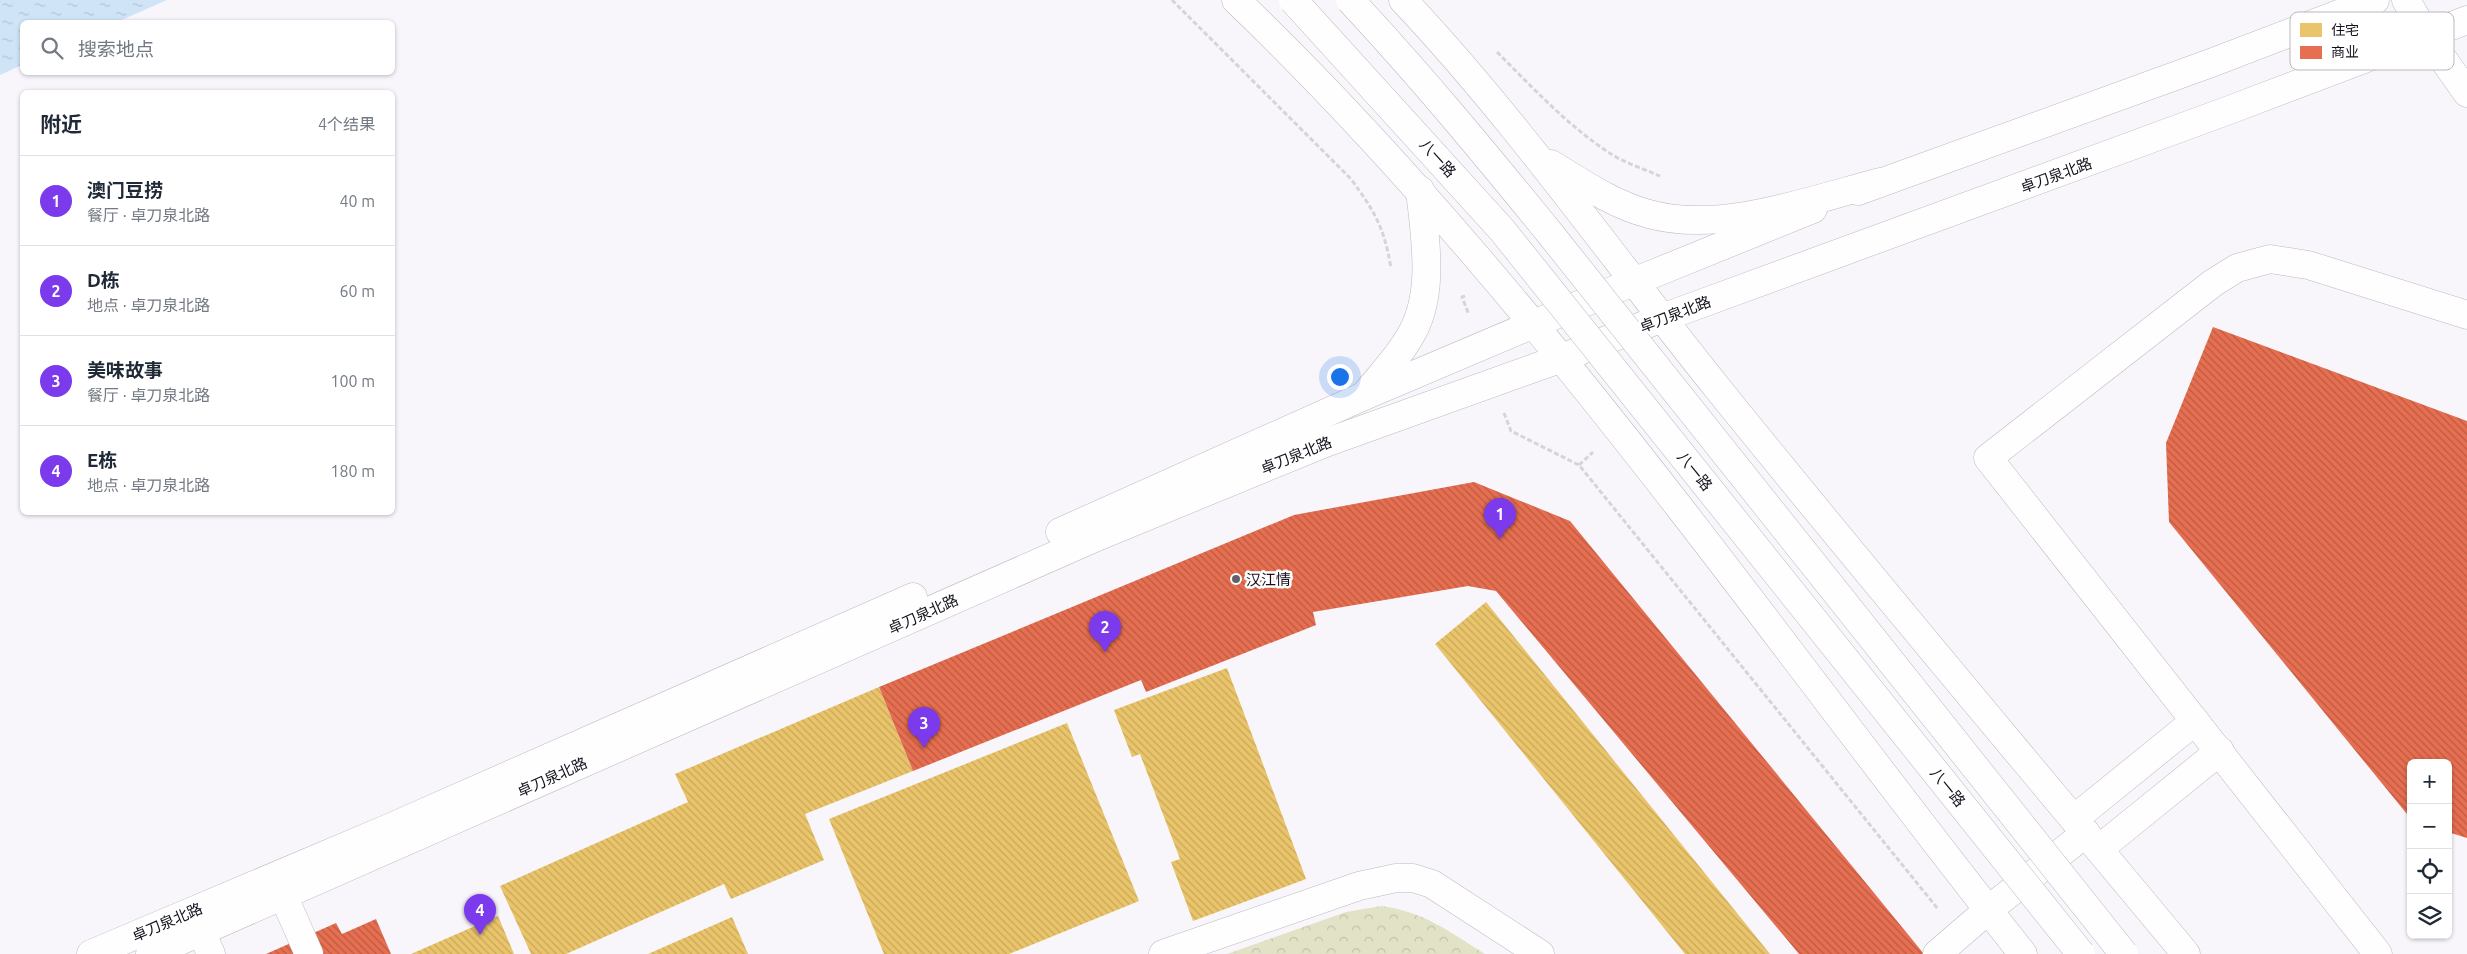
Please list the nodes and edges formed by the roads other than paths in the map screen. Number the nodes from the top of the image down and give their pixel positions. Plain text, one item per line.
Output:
1 (1236, 0) edge
2 (1294, 0) edge
3 (1350, 0) edge
4 (1402, 0) edge
5 (2375, 0) edge
6 (2406, 0) edge
7 (2344, 12) edge
8 (2413, 12) edge
9 (2467, 20) edge
10 (2454, 25) edge
11 (2290, 33) edge
12 (2334, 70) edge
13 (2451, 70) edge
14 (2467, 93) edge
15 (1538, 157) junction
16 (1880, 182) junction
17 (1420, 190) junction
18 (1633, 282) junction
19 (2467, 315) edge
20 (1662, 318) junction
21 (1536, 324) junction
22 (1562, 358) junction
23 (1364, 396) junction
24 (2195, 721) junction
25 (2220, 751) junction
26 (2087, 834) junction
27 (283, 895) junction
28 (1988, 910) junction
29 (206, 943) edge
30 (153, 953) edge
31 (91, 954) edge
32 (309, 954) edge
33 (1163, 954) edge
34 (1540, 954) edge
35 (1937, 954) edge
36 (2024, 954) edge
37 (2081, 954) edge
38 (2124, 954) edge
39 (2186, 954) edge
40 (2378, 954) edge

1 - 17 main road
2 - 37 main road, 八一路, bridge
3 - 38 main road, bridge
4 - 15 main road
5 - 7 main road, 卓刀泉北路
6 - 8 main road
9 - 10 main road, 卓刀泉北路
11 - 16 main road, 卓刀泉北路
12 - 20 main road, 卓刀泉北路
13 - 14 main road
15 - 16 main road
15 - 18 main road
16 - 18 main road, 卓刀泉北路
17 - 21 main road
17 - 23 main road
18 - 20 main road
18 - 21 main road, 卓刀泉北路
19 - 24 main road
20 - 22 main road, 卓刀泉北路
20 - 26 main road
21 - 22 main road
21 - 23 main road, 卓刀泉北路
22 - 27 main road, 卓刀泉北路
22 - 28 main road
23 - 31 main road, 卓刀泉北路
24 - 25 main road
24 - 26 main road
25 - 26 main road
25 - 40 main road
26 - 28 main road
26 - 39 main road
27 - 29 main road, 卓刀泉北路
27 - 32 main road
28 - 35 main road
28 - 36 main road
29 - 30 main road, 卓刀泉北路
33 - 34 main road

